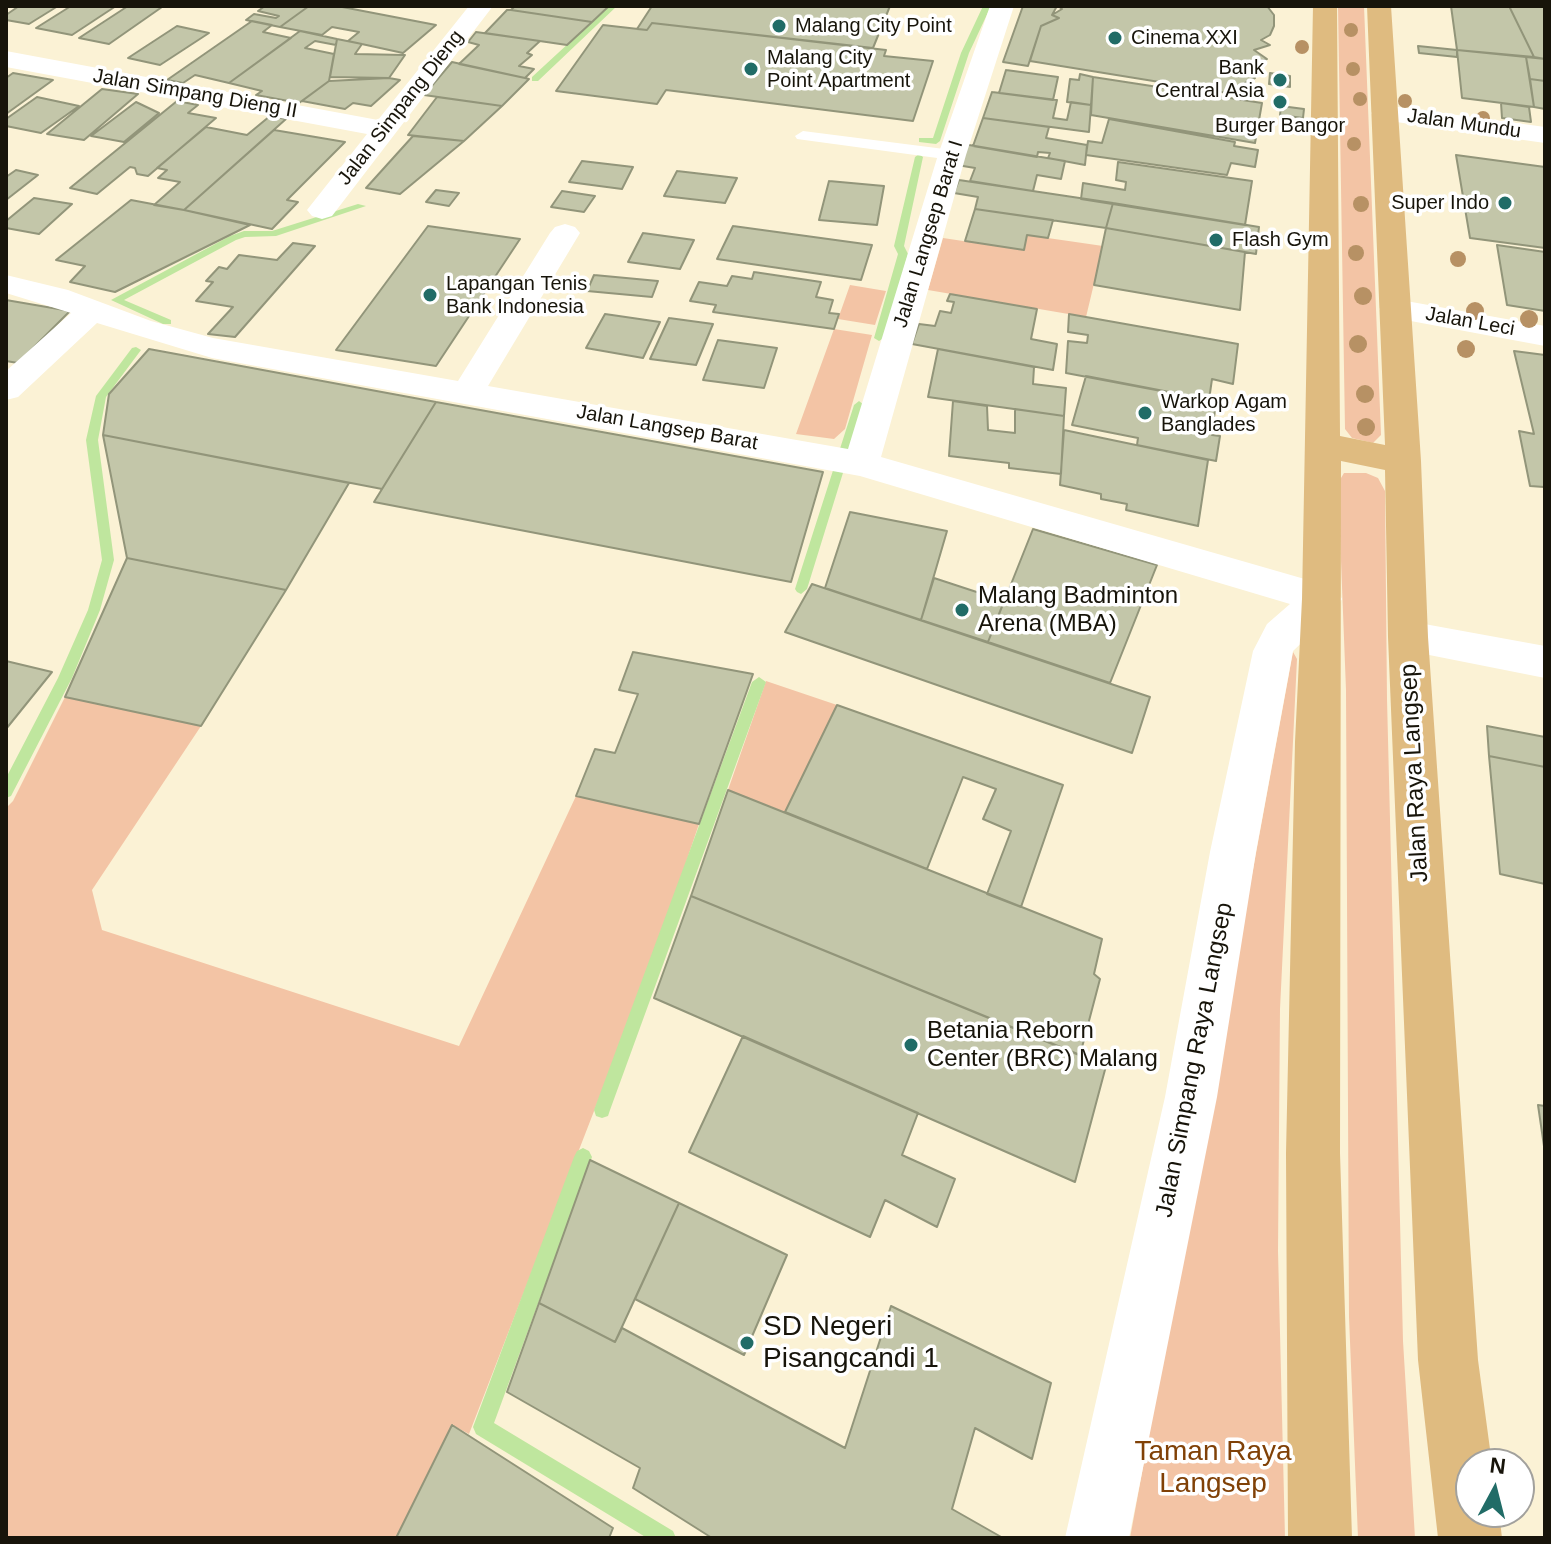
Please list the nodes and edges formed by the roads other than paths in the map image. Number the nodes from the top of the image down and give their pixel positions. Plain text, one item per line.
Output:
1 (1002, 6) edge
2 (1325, 6) edge
3 (1379, 6) edge
4 (468, 9) edge
5 (6, 59) edge
6 (1384, 113) junction
7 (384, 129) junction
8 (1545, 135) edge
9 (803, 136) dead end
10 (952, 155) junction
11 (322, 210) dead end
12 (565, 233) dead end
13 (6, 284) edge
14 (1395, 309) junction
15 (91, 312) junction
16 (1545, 336) edge
17 (6, 389) edge
18 (468, 392) junction
19 (1323, 445) junction
20 (845, 461) junction
21 (1403, 461) junction
22 (1322, 599) junction
23 (1408, 637) junction
24 (1545, 662) edge
25 (1097, 1538) edge
26 (1320, 1538) edge
27 (1470, 1538) edge

1 - 10 street, Jalan Langsep Barat I
2 - 19 main road
3 - 6 main road, Jalan Raya Langsep
4 - 7 street, Jalan Simpang Dieng
5 - 7 street, Jalan Simpang Dieng II
6 - 8 street, Jalan Mundu
6 - 14 main road, Jalan Raya Langsep
7 - 11 street, Jalan Simpang Dieng
9 - 10 lane
10 - 20 street, Jalan Langsep Barat I
12 - 18 street
13 - 15 street, Jalan Langsep Barat
14 - 16 street, Jalan Leci
14 - 21 main road, Jalan Raya Langsep
15 - 17 street
15 - 18 street, Jalan Langsep Barat
18 - 20 street, Jalan Langsep Barat
19 - 21 main road
19 - 22 main road
20 - 22 street, Jalan Langsep Barat
21 - 23 main road, Jalan Raya Langsep
22 - 25 street, Jalan Simpang Raya Langsep
22 - 26 main road
23 - 24 street
23 - 27 main road, Jalan Raya Langsep

